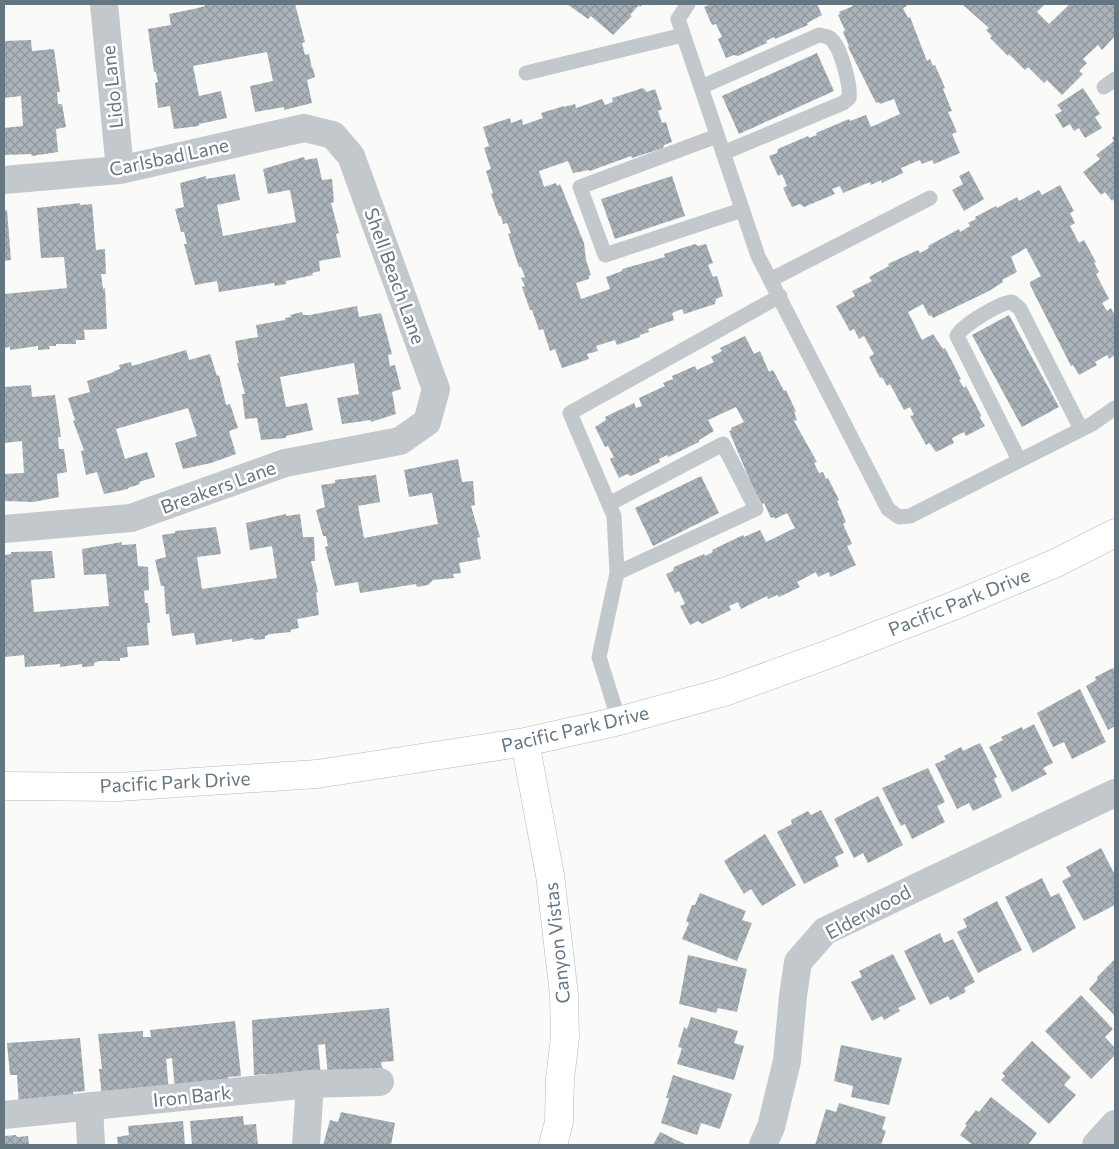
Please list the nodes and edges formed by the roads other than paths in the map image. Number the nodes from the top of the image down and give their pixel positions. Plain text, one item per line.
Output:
1 (104, 4) edge
2 (688, 4) edge
3 (683, 35) junction
4 (526, 73) dead end
5 (701, 87) junction
6 (333, 135) joint
7 (717, 136) junction
8 (723, 154) junction
9 (120, 170) junction
10 (4, 180) edge
11 (930, 198) dead end
12 (742, 210) junction
13 (770, 280) junction
14 (780, 296) junction
15 (1115, 408) edge
16 (427, 422) joint
17 (1081, 428) junction
18 (1018, 460) junction
19 (609, 504) junction
20 (4, 529) edge
21 (1115, 533) edge
22 (617, 574) junction
23 (619, 721) junction
24 (525, 742) junction
25 (4, 786) edge
26 (1115, 793) edge
27 (380, 1082) dead end
28 (310, 1084) junction
29 (89, 1106) junction
30 (4, 1115) edge
31 (1115, 1124) edge
32 (91, 1145) edge
33 (306, 1145) edge
34 (553, 1145) edge
35 (763, 1145) edge
36 (1096, 1145) edge

1 - 9 street, Lido Lane
2 - 3 lane
3 - 4 lane
3 - 5 lane
5 - 7 lane
5 - 8 lane
6 - 9 street, Carlsbad Lane
6 - 16 street, Shell Beach Lane
7 - 8 lane
7 - 12 lane
8 - 12 lane
9 - 10 street, Carlsbad Lane
11 - 13 lane
12 - 13 lane
13 - 14 lane
14 - 18 lane
14 - 19 lane
15 - 17 lane
16 - 20 street, Breakers Lane
17 - 18 lane
17 - 18 lane
19 - 22 lane
19 - 22 lane
21 - 23 main road, Pacific Park Drive
22 - 23 lane
23 - 24 main road, Pacific Park Drive
24 - 25 main road, Pacific Park Drive
24 - 34 main road, Canyon Vistas
26 - 35 street, Elderwood
27 - 28 street, Iron Bark
28 - 29 street, Iron Bark
28 - 33 street
29 - 30 street, Iron Bark
29 - 32 street
31 - 36 street

